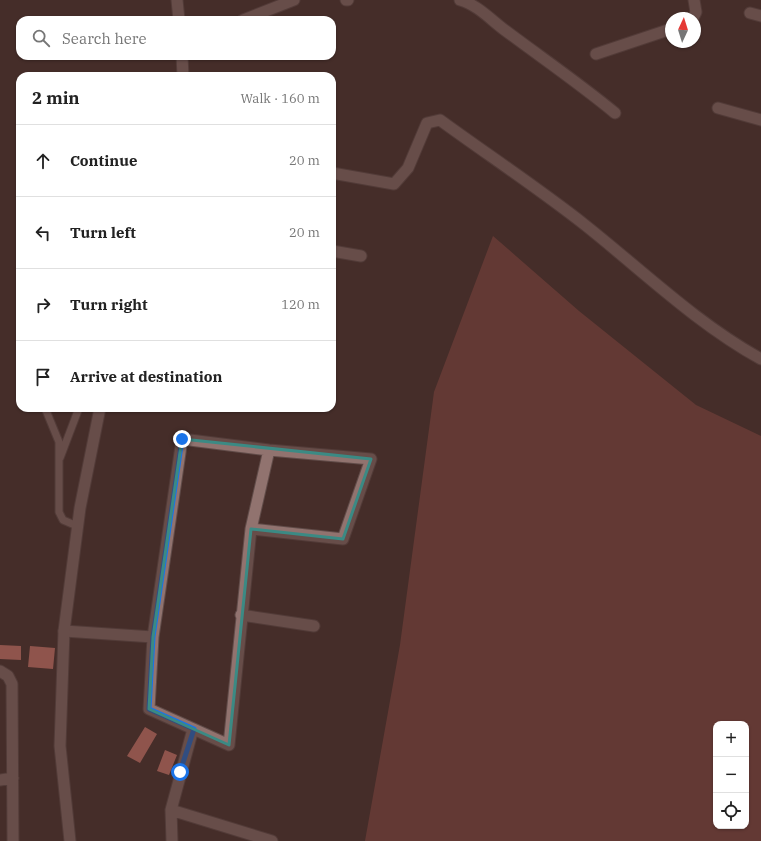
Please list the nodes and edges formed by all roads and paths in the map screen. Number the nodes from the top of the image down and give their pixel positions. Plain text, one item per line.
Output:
1 (177, 0) edge
2 (294, 0) edge
3 (460, 0) edge
4 (694, 0) edge
5 (696, 12) edge
6 (750, 13) dead end
7 (179, 16) edge
8 (253, 16) edge
9 (761, 16) edge
10 (665, 31) edge
11 (596, 54) dead end
12 (182, 60) edge
13 (183, 72) edge
14 (718, 108) dead end
15 (615, 113) dead end
16 (761, 120) edge
17 (336, 174) edge
18 (336, 252) edge
19 (361, 256) dead end
20 (761, 359) edge
21 (47, 412) edge
22 (77, 412) edge
23 (99, 412) edge
24 (269, 450) junction
25 (58, 464) junction
26 (77, 526) junction
27 (251, 529) junction
28 (241, 615) junction
29 (314, 626) dead end
30 (64, 631) junction
31 (153, 637) junction
32 (0, 671) edge
33 (194, 729) junction
34 (14, 778) junction
35 (0, 780) edge
36 (171, 810) junction
37 (13, 841) edge
38 (70, 841) edge
39 (172, 841) edge
40 (272, 841) edge

1 - 7 street
2 - 8 street
3 - 15 street
4 - 5 street
6 - 9 street
10 - 11 street
12 - 13 street
14 - 16 street
17 - 20 street
18 - 19 street
21 - 25 lane
22 - 25 lane
23 - 26 street
24 - 27 street
24 - 27 street
24 - 31 street
25 - 26 lane
26 - 30 street
27 - 28 street
28 - 29 street
28 - 33 street
30 - 31 street
30 - 38 street
31 - 33 street
32 - 34 street
33 - 36 street
34 - 35 street
34 - 37 street
36 - 39 street
36 - 40 street

